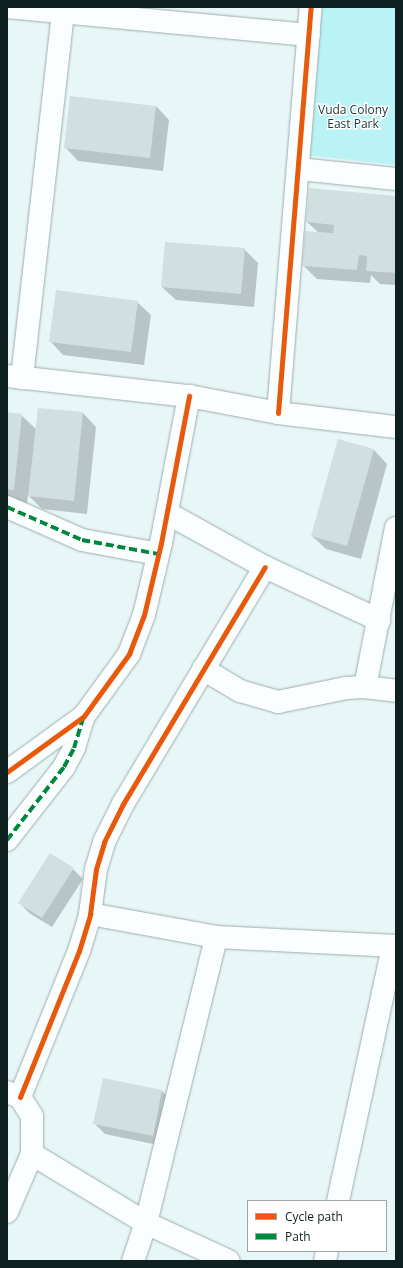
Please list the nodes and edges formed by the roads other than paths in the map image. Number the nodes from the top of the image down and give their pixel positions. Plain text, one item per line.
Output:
1 (7, 7) edge
2 (311, 7) edge
3 (63, 12) junction
4 (309, 36) junction
5 (299, 169) junction
6 (396, 179) edge
7 (15, 377) edge
8 (189, 396) junction
9 (278, 413) junction
10 (396, 427) edge
11 (7, 507) edge
12 (167, 513) junction
13 (396, 528) edge
14 (158, 554) junction
15 (265, 567) junction
16 (379, 620) junction
17 (203, 669) junction
18 (366, 687) junction
19 (396, 691) edge
20 (84, 716) junction
21 (7, 772) edge
22 (7, 840) edge
23 (90, 914) junction
24 (216, 937) junction
25 (395, 946) edge
26 (14, 1095) edge
27 (32, 1154) junction
28 (338, 1200) edge
29 (7, 1212) edge
30 (146, 1223) junction
31 (133, 1261) edge
32 (229, 1261) edge

1 - 3 street
2 - 4 street
3 - 4 street
3 - 7 street
4 - 5 street
5 - 6 street
5 - 9 street
7 - 8 street
8 - 9 street
8 - 12 street
9 - 10 street
11 - 14 street
12 - 14 street
12 - 15 street
13 - 16 street
14 - 20 street
15 - 16 street
15 - 17 street
16 - 18 street
17 - 18 street
17 - 23 street
18 - 19 street
20 - 21 street
20 - 22 street
23 - 24 street
23 - 26 street
24 - 25 street
24 - 30 street
25 - 28 street
26 - 27 street
27 - 29 street
27 - 30 street
30 - 31 street
30 - 32 street

